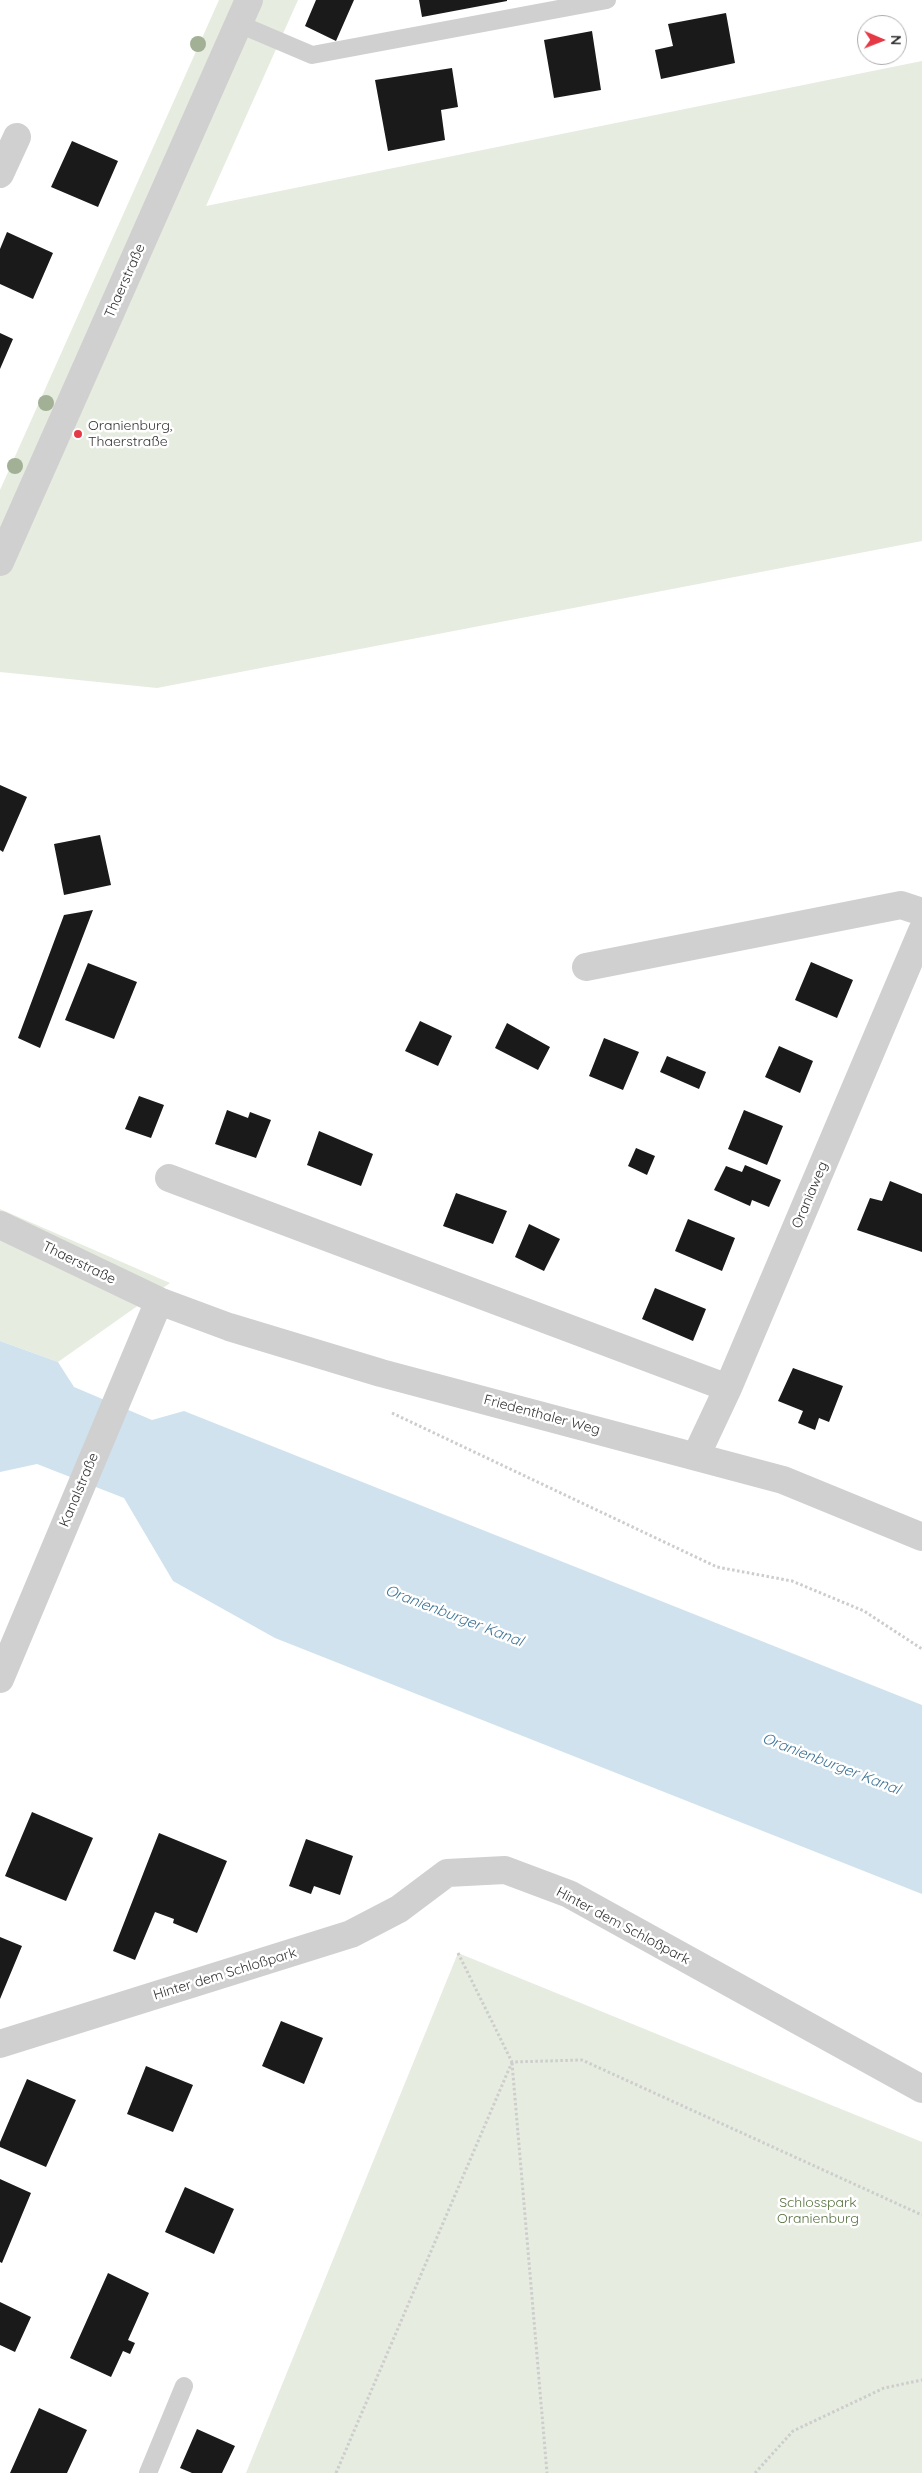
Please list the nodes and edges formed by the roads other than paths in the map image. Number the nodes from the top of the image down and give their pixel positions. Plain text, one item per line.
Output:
1 (606, 0) edge
2 (244, 12) edge
3 (17, 137) dead end
4 (0, 174) edge
5 (0, 562) edge
6 (922, 912) edge
7 (922, 932) edge
8 (586, 967) dead end
9 (169, 1178) dead end
10 (0, 1225) edge
11 (158, 1301) junction
12 (728, 1388) junction
13 (696, 1456) junction
14 (922, 1538) edge
15 (0, 1679) edge
16 (0, 2044) edge
17 (922, 2089) edge
18 (184, 2386) dead end
19 (148, 2473) edge

1 - 2 lane
2 - 5 street, Thaerstraße
3 - 4 street
6 - 8 street
7 - 12 street, Oraniaweg
9 - 12 street
10 - 11 street, Thaerstraße
11 - 13 street, Friedenthaler Weg
11 - 15 street, Kanalstraße
12 - 13 street, Oraniaweg
13 - 14 street, Friedenthaler Weg
16 - 17 street, Hinter dem Schloßpark
18 - 19 lane

